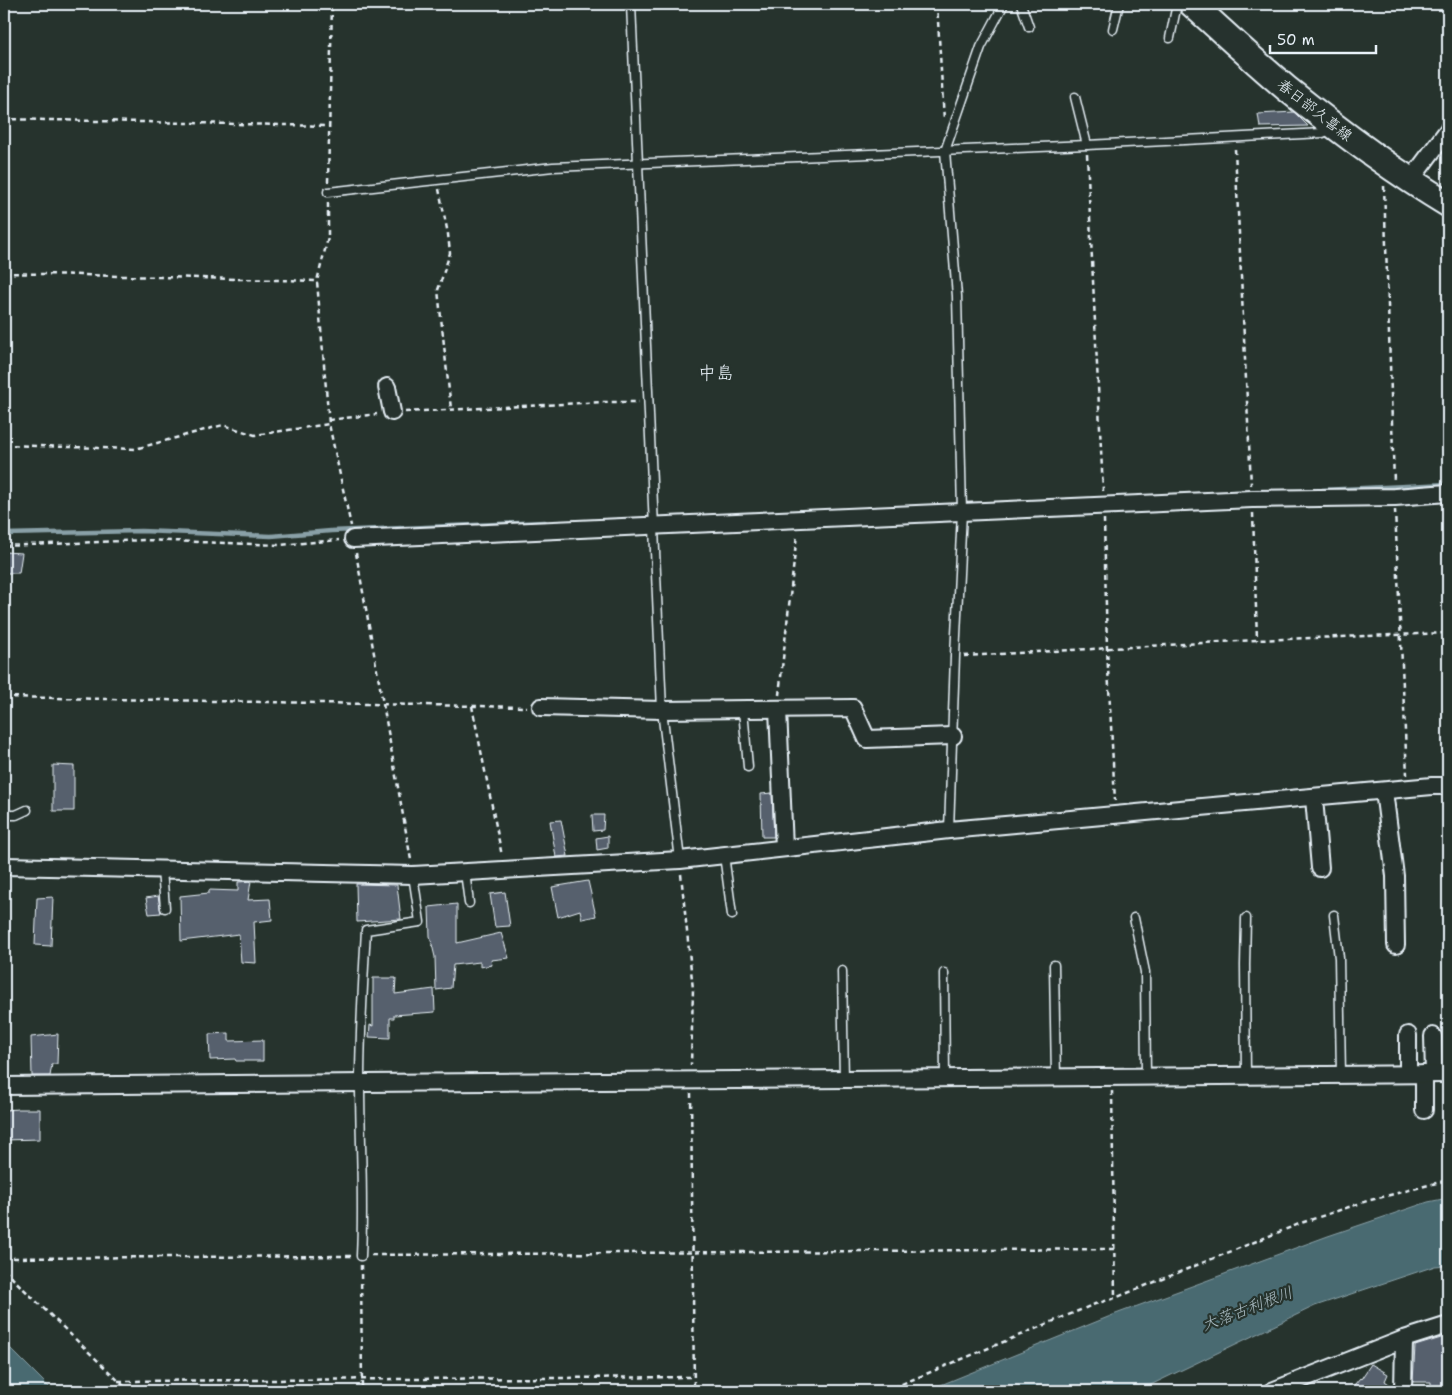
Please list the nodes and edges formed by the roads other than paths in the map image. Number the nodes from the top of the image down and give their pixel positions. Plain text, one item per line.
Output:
1 (631, 4) edge
2 (1004, 4) edge
3 (1021, 4) edge
4 (1119, 4) edge
5 (1178, 4) edge
6 (1192, 4) edge
7 (1029, 27) dead end
8 (1114, 29) dead end
9 (1170, 38) dead end
10 (1075, 97) dead end
11 (1335, 127) junction
12 (1448, 130) edge
13 (1087, 146) junction
14 (945, 151) junction
15 (638, 164) junction
16 (1410, 181) junction
17 (328, 192) road end
18 (1448, 204) edge
19 (387, 387) dead end
20 (392, 412) dead end
21 (1448, 494) edge
22 (962, 512) junction
23 (654, 526) junction
24 (353, 539) road end
25 (540, 707) road end
26 (778, 709) junction
27 (662, 710) junction
28 (743, 710) junction
29 (953, 736) junction
30 (748, 767) dead end
31 (1448, 786) edge
32 (1384, 791) junction
33 (1314, 798) junction
34 (27, 810) dead end
35 (4, 815) edge
36 (949, 830) junction
37 (784, 848) junction
38 (724, 855) junction
39 (680, 860) junction
40 (4, 866) edge
41 (1320, 868) dead end
42 (162, 870) junction
43 (465, 872) junction
44 (414, 875) junction
45 (470, 903) dead end
46 (165, 908) dead end
47 (732, 914) dead end
48 (1334, 915) dead end
49 (1134, 918) dead end
50 (1246, 918) dead end
51 (1396, 945) dead end
52 (1054, 966) dead end
53 (842, 971) dead end
54 (944, 973) dead end
55 (1408, 1035) dead end
56 (1433, 1036) dead end
57 (1429, 1074) edge
58 (1341, 1075) junction
59 (1246, 1076) junction
60 (1146, 1077) junction
61 (945, 1078) junction
62 (1056, 1078) junction
63 (844, 1079) junction
64 (360, 1084) junction
65 (4, 1086) edge
66 (1424, 1110) dead end
67 (361, 1256) road end
68 (1448, 1324) edge
69 (1404, 1339) junction
70 (1272, 1391) edge
71 (1403, 1391) edge

1 - 15 lane
2 - 14 lane
3 - 7 lane
4 - 8 lane
5 - 9 lane
6 - 11 main road, 春日部久喜線
10 - 13 lane
11 - 13 lane
11 - 16 main road, 春日部久喜線
12 - 16 street
13 - 14 lane
14 - 15 lane
14 - 22 lane
15 - 17 lane
15 - 23 lane
16 - 18 main road, 春日部久喜線
19 - 20 street
21 - 22 street
22 - 23 street
22 - 29 lane
23 - 24 street
23 - 27 lane
25 - 27 street
26 - 28 street
26 - 29 street
26 - 37 street
27 - 28 street
27 - 39 lane
28 - 30 lane
29 - 36 lane
31 - 32 street
32 - 33 street
32 - 51 street
33 - 36 street
33 - 41 street
34 - 35 lane
36 - 37 street
37 - 38 street
38 - 39 street
38 - 47 lane
39 - 43 street
40 - 42 street
42 - 44 street
42 - 46 lane
43 - 44 street
43 - 45 lane
44 - 64 lane
48 - 58 lane
49 - 60 lane
50 - 59 lane
52 - 62 lane
53 - 63 lane
54 - 61 lane
55 - 57 street
56 - 57 street
57 - 58 street
57 - 66 street
58 - 59 street
59 - 60 street
60 - 62 street
61 - 62 street
61 - 63 street
63 - 64 street
64 - 65 street
64 - 67 lane
68 - 69 street
69 - 70 street
69 - 71 street

